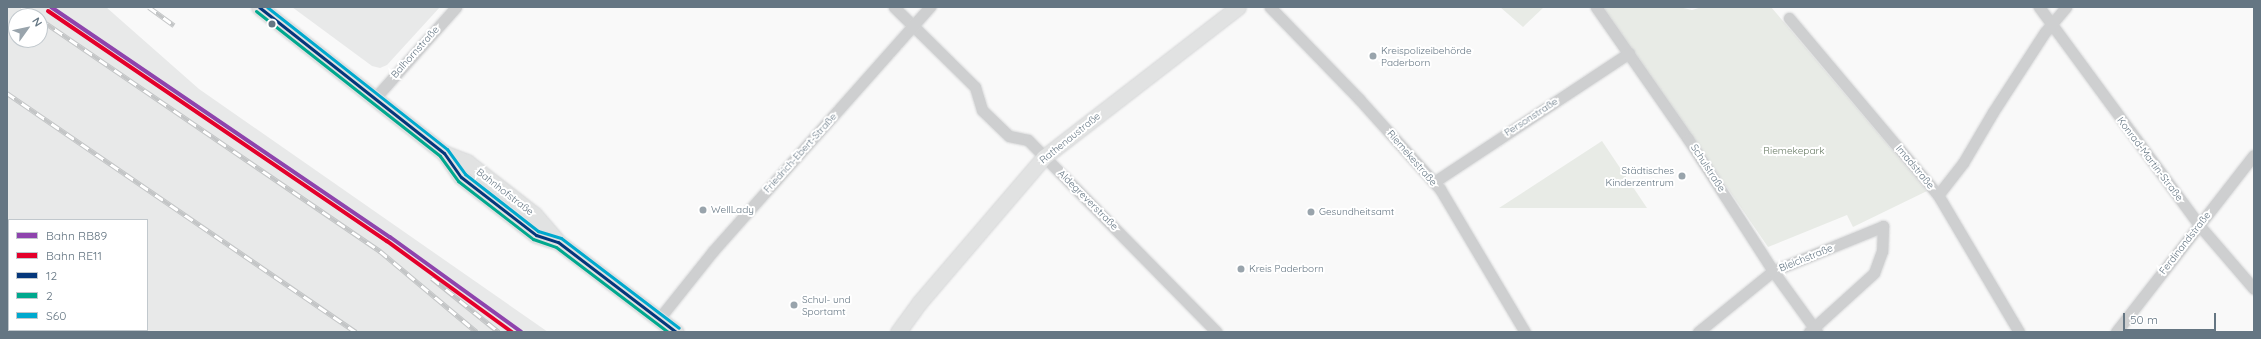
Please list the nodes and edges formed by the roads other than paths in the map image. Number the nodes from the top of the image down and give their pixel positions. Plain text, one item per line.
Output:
1 (259, 7) edge
2 (456, 7) edge
3 (894, 7) edge
4 (930, 7) edge
5 (1238, 7) edge
6 (1270, 7) edge
7 (1596, 7) edge
8 (2038, 7) edge
9 (2066, 7) edge
10 (1789, 18) dead end
11 (2051, 25) junction
12 (913, 26) junction
13 (1629, 53) junction
14 (375, 98) junction
15 (2254, 155) edge
16 (1044, 157) junction
17 (1434, 182) junction
18 (1938, 195) junction
19 (2199, 224) junction
20 (1773, 271) junction
21 (2254, 289) edge
22 (658, 320) junction
23 (1813, 331) edge
24 (676, 332) edge
25 (898, 332) edge
26 (1217, 332) edge
27 (1525, 332) edge
28 (1698, 332) edge
29 (2019, 332) edge
30 (2116, 332) edge

1 - 14 main road, Bahnhofstraße
2 - 14 street, Balhornstraße
3 - 12 street, Aldegreverstraße
4 - 12 street, Friedrich-Ebert-Straße
5 - 16 main road, Rathenaustraße
6 - 17 street, Riemekestraße
7 - 13 street, Schulstraße
8 - 11 street
9 - 11 street
10 - 18 street, Imadstraße
11 - 18 street
11 - 19 street, Konrad-Martin-Straße
12 - 16 street, Aldegreverstraße
12 - 22 street, Friedrich-Ebert-Straße
13 - 17 street, Personstraße
13 - 20 street, Schulstraße
14 - 22 main road, Bahnhofstraße
15 - 19 street, Ferdinandstraße
16 - 25 main road, Rathenaustraße
16 - 26 street, Aldegreverstraße
17 - 27 street, Riemekestraße
18 - 29 street, Imadstraße
19 - 21 street, Konrad-Martin-Straße
19 - 30 street, Ferdinandstraße
20 - 23 street, Schulstraße
20 - 23 street, Bleichstraße
20 - 28 street, Bleichstraße
22 - 24 main road, Bahnhofstraße

